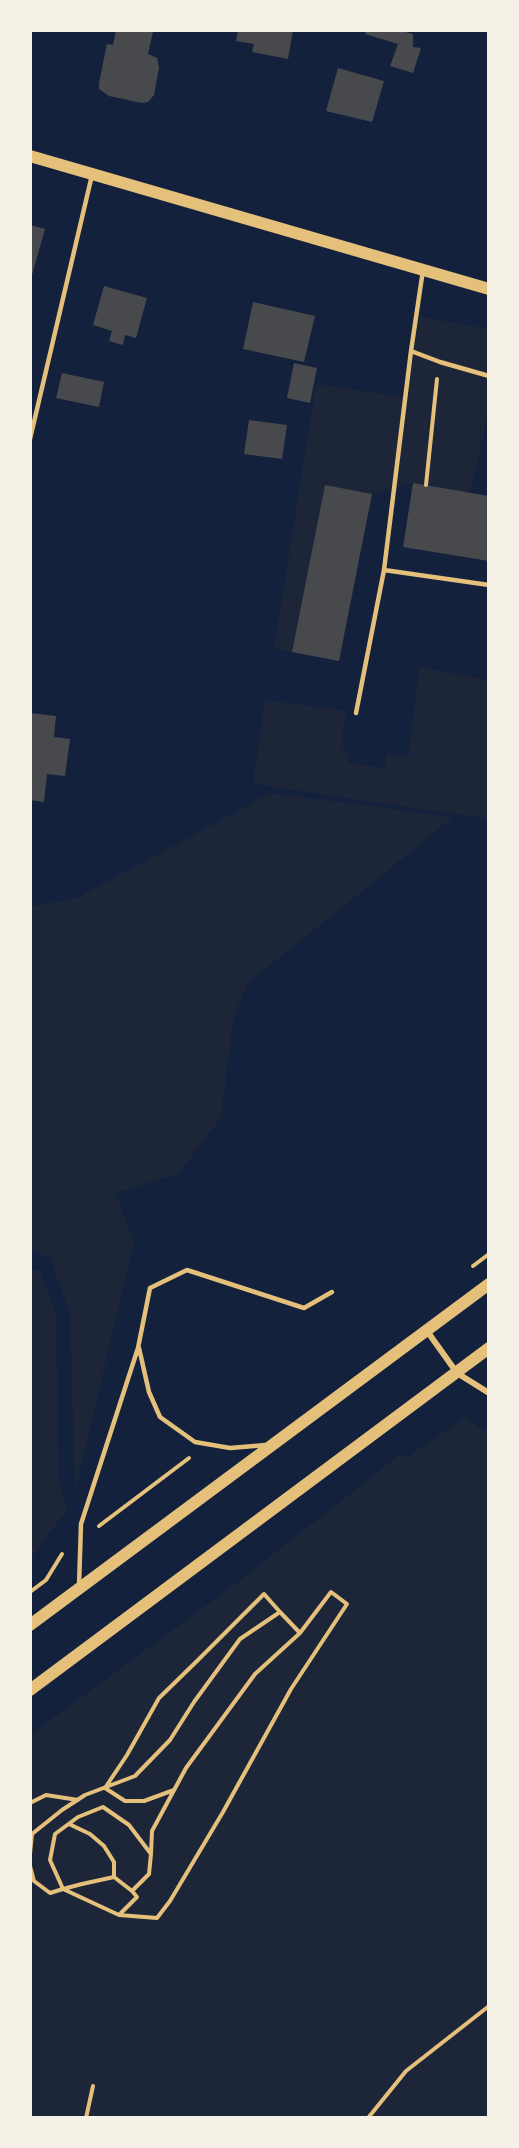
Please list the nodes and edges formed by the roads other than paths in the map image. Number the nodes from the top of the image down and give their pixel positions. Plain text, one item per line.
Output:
1 (30, 156) edge
2 (93, 173) junction
3 (423, 270) junction
4 (489, 289) edge
5 (411, 351) junction
6 (489, 376) edge
7 (30, 439) edge
8 (384, 570) junction
9 (489, 585) edge
10 (356, 713) dead end
11 (489, 1284) edge
12 (332, 1292) dead end
13 (427, 1331) junction
14 (138, 1348) junction
15 (489, 1348) edge
16 (457, 1372) junction
17 (489, 1393) edge
18 (274, 1444) junction
19 (79, 1589) junction
20 (30, 1625) edge
21 (30, 1690) edge

1 - 2 main road
2 - 3 main road
2 - 7 lane
3 - 4 main road
3 - 5 lane
5 - 6 lane
5 - 8 lane
8 - 9 lane
8 - 10 lane
11 - 13 main road
12 - 14 lane
13 - 16 street
13 - 18 main road
14 - 18 lane
14 - 19 lane
15 - 16 main road
16 - 17 street
16 - 21 main road
18 - 19 main road
19 - 20 main road

